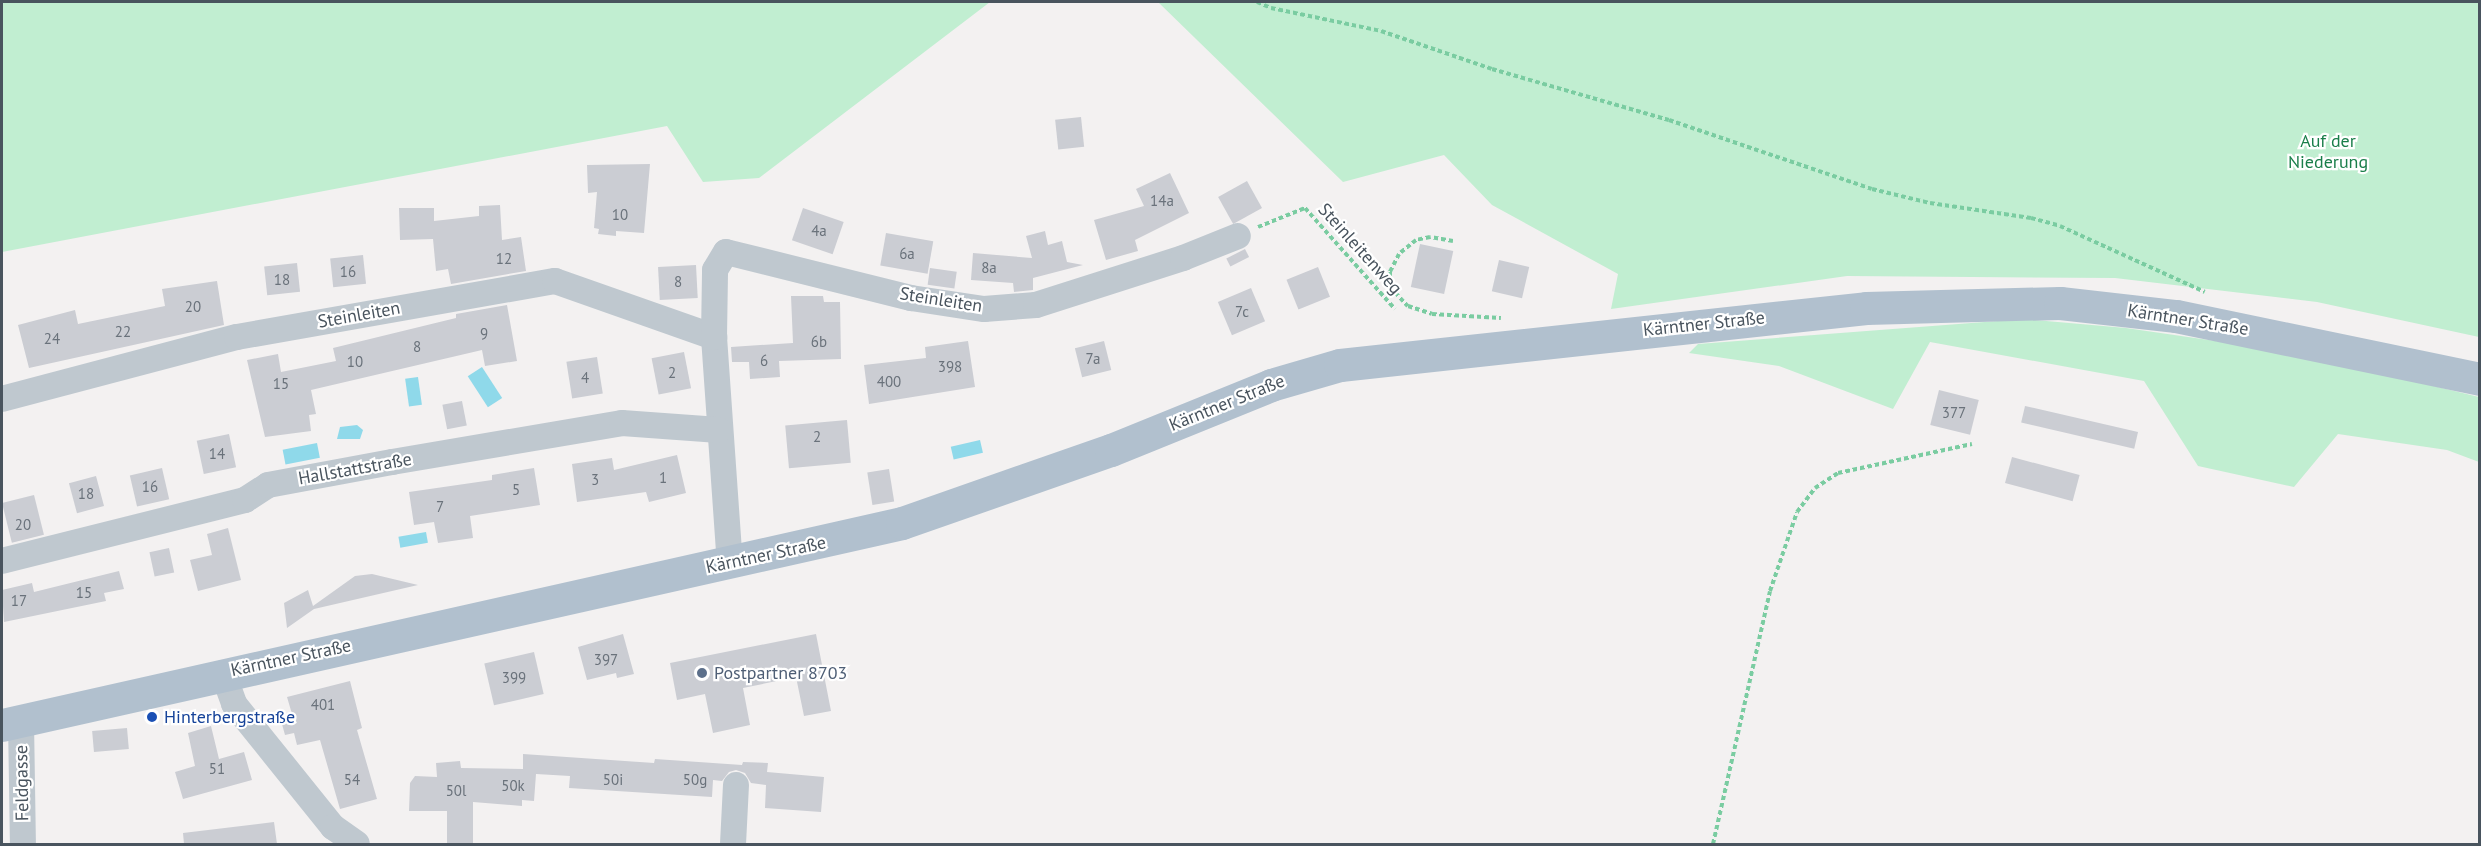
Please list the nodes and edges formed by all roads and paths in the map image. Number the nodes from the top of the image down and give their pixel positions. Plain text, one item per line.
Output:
1 (1257, 2) edge
2 (1238, 236) joint
3 (1453, 241) dead end
4 (2211, 295) dead end
5 (1395, 309) dead end
6 (1508, 318) dead end
7 (714, 337) junction
8 (2480, 379) edge
9 (2, 399) edge
10 (719, 430) junction
11 (1972, 444) dead end
12 (2, 561) edge
13 (730, 563) junction
14 (223, 674) junction
15 (11, 723) edge
16 (736, 785) dead end
17 (23, 844) edge
18 (357, 844) edge
19 (733, 844) edge
20 (1713, 844) edge

1 - 4 path
2 - 5 path, Steinleitenweg
2 - 7 street, Steinleiten
3 - 6 path
7 - 9 street, Steinleiten
7 - 10 street, Steinleiten
8 - 13 main road, Kärntner Straße
10 - 12 street, Hallstattstraße
10 - 13 street, Steinleiten
11 - 20 path
13 - 14 main road, Kärntner Straße
14 - 15 main road, Kärntner Straße
14 - 18 street
15 - 17 street, Feldgasse
16 - 19 street

